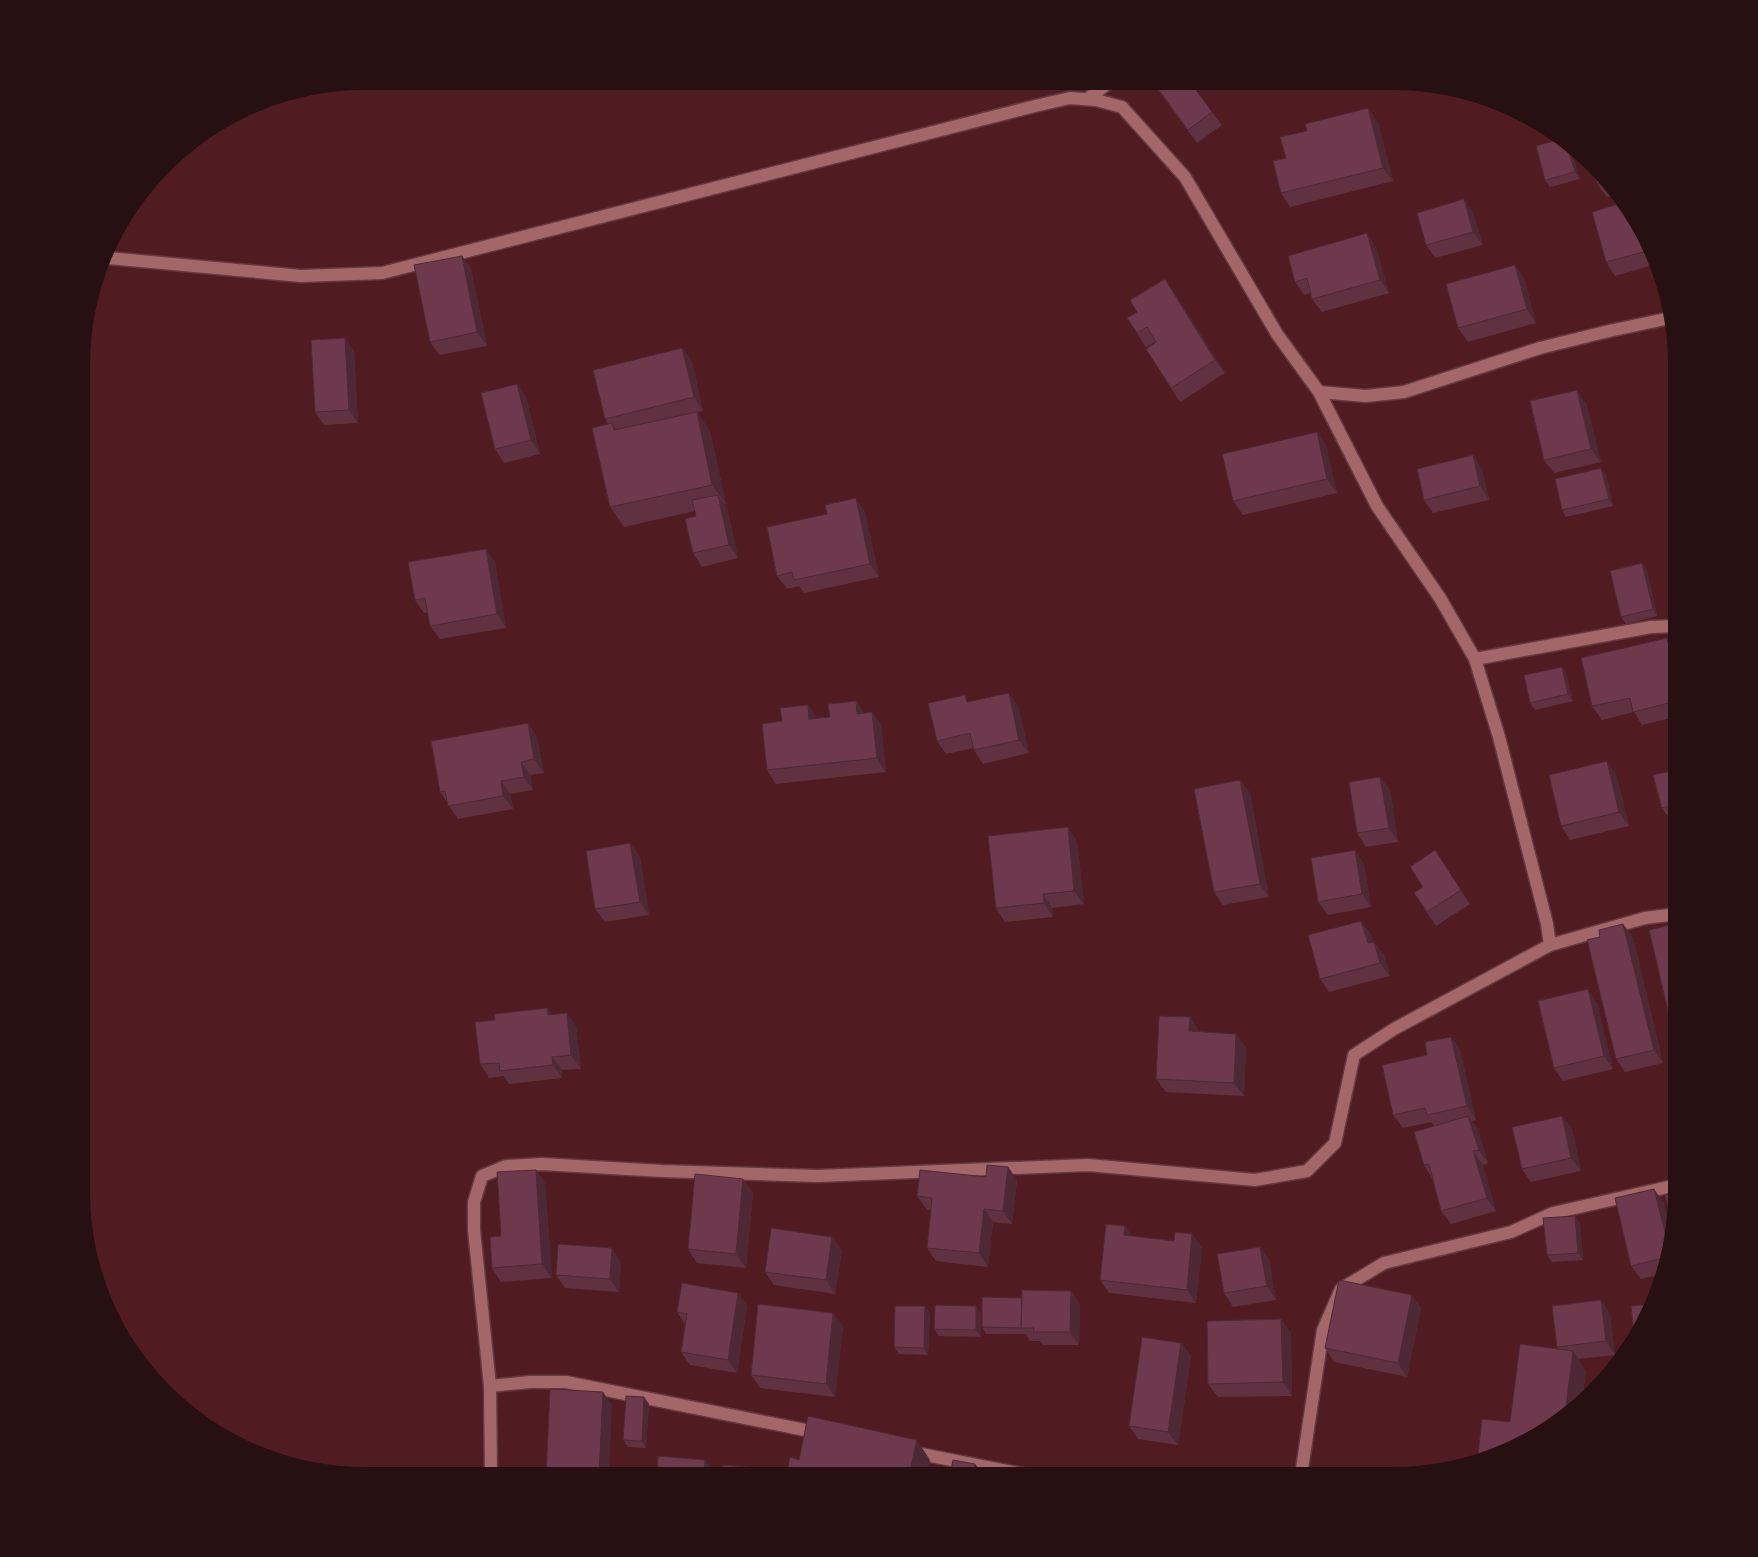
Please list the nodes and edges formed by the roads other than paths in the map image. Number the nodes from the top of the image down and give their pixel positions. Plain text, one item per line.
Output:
1 (1099, 90) edge
2 (1087, 99) junction
3 (112, 258) edge
4 (1664, 319) edge
5 (1319, 392) junction
6 (1668, 626) edge
7 (1475, 660) junction
8 (1668, 915) edge
9 (1550, 945) junction
10 (1668, 1187) edge
11 (490, 1386) junction
12 (836, 1436) edge
13 (903, 1450) edge
14 (491, 1467) edge
15 (988, 1467) edge
16 (1303, 1467) edge

1 - 2 street
2 - 3 street
2 - 5 street
4 - 5 street
5 - 7 street
6 - 7 street
7 - 9 street
8 - 9 street
9 - 11 street
10 - 16 street
11 - 12 street
11 - 14 street
13 - 15 street

